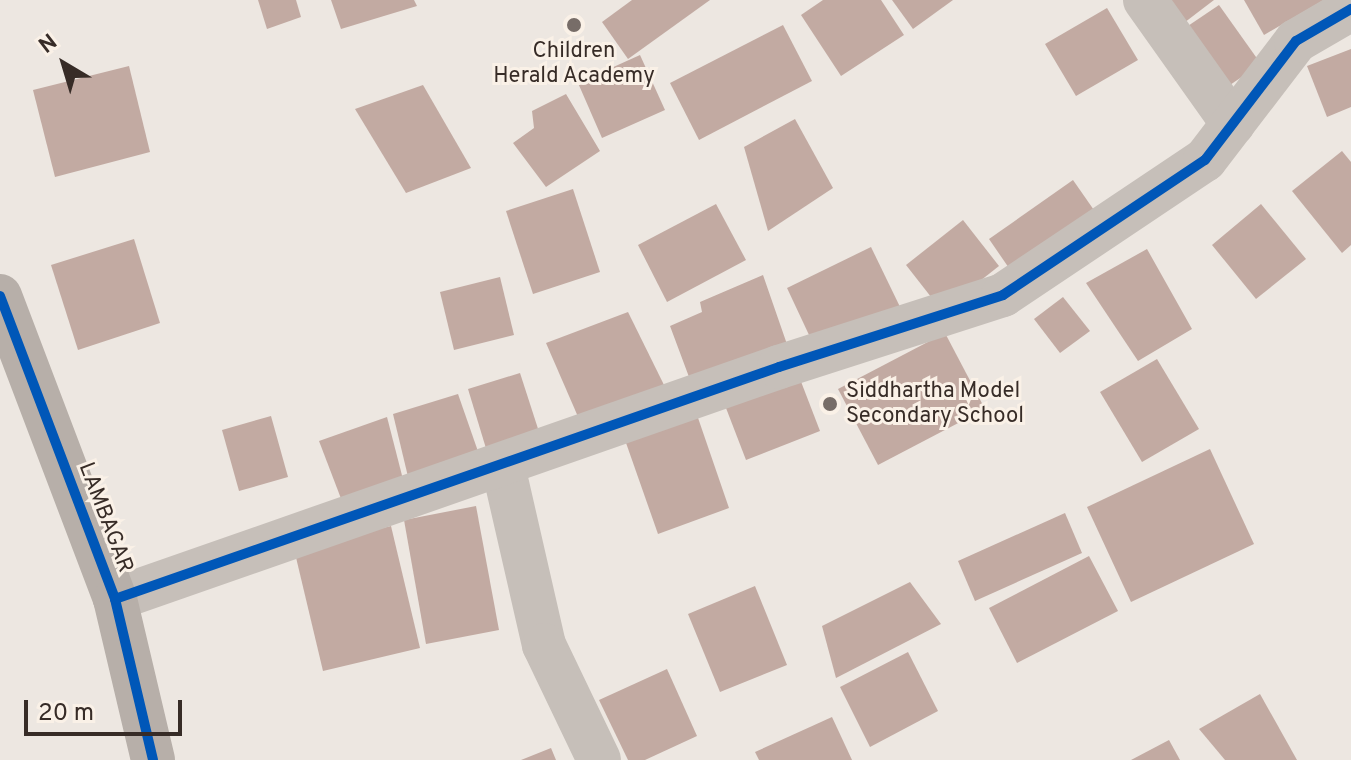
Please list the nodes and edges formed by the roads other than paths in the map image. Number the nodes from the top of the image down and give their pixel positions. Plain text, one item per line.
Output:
1 (1145, 0) edge
2 (1351, 9) edge
3 (1233, 124) junction
4 (0, 296) edge
5 (503, 466) junction
6 (115, 599) junction
7 (153, 760) edge
8 (599, 760) edge

1 - 3 street
2 - 3 street
3 - 5 street
4 - 6 street, LAMBAGAR
5 - 6 street
5 - 8 street
6 - 7 street, LAMBAGAR

